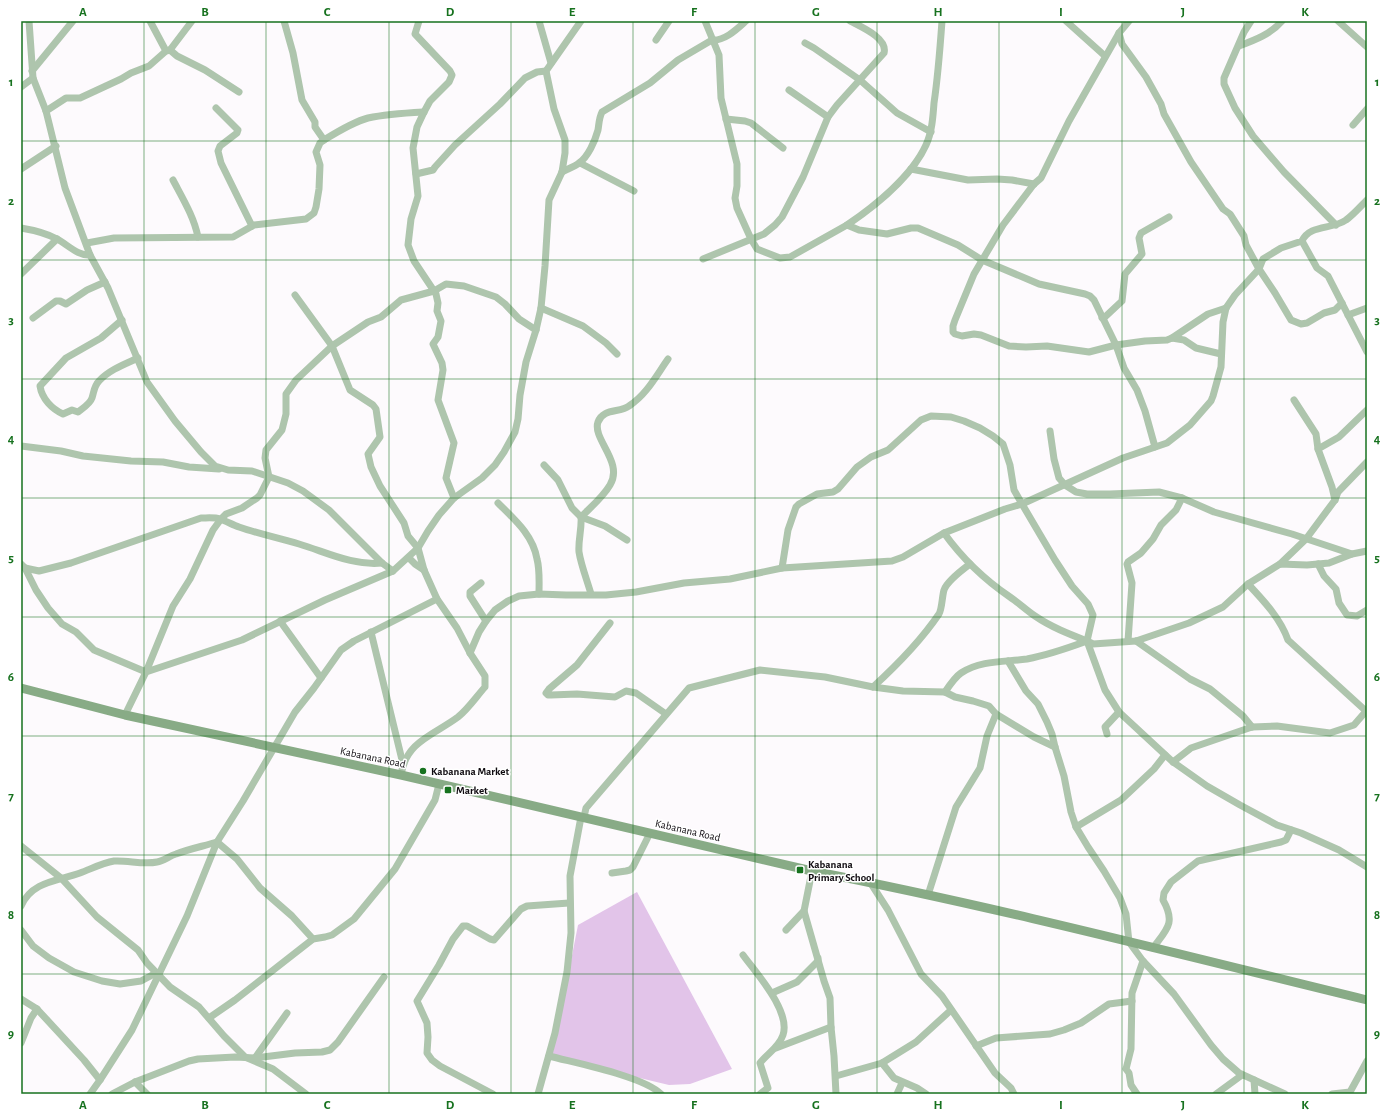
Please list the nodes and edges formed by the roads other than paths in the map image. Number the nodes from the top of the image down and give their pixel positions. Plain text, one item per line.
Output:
1 (29, 21) edge
2 (73, 21) edge
3 (150, 21) edge
4 (192, 21) edge
5 (284, 21) edge
6 (418, 21) edge
7 (539, 21) edge
8 (581, 21) edge
9 (669, 21) edge
10 (705, 21) edge
11 (746, 21) edge
12 (850, 21) edge
13 (942, 21) edge
14 (1066, 21) edge
15 (1129, 21) edge
16 (1251, 21) edge
17 (1282, 21) edge
18 (1338, 21) edge
19 (1119, 33) junction
20 (656, 40) dead end
21 (712, 40) junction
22 (806, 43) dead end
23 (1238, 46) junction
24 (1367, 47) edge
25 (168, 50) junction
26 (1105, 56) junction
27 (551, 63) junction
28 (546, 71) junction
29 (33, 75) junction
30 (860, 80) junction
31 (21, 87) edge
32 (789, 90) dead end
33 (239, 92) dead end
34 (216, 108) dead end
35 (1367, 109) edge
36 (46, 111) junction
37 (424, 112) junction
38 (828, 117) junction
39 (726, 119) junction
40 (1353, 125) dead end
41 (931, 132) junction
42 (324, 140) junction
43 (56, 146) junction
44 (783, 148) dead end
45 (580, 163) junction
46 (21, 169) edge
47 (911, 169) junction
48 (562, 172) junction
49 (416, 174) junction
50 (173, 180) dead end
51 (1034, 184) junction
52 (634, 191) dead end
53 (1367, 200) edge
54 (1169, 216) dead end
55 (848, 225) junction
56 (1336, 225) junction
57 (252, 226) junction
58 (21, 228) edge
59 (198, 237) junction
60 (57, 239) junction
61 (751, 240) junction
62 (1302, 241) junction
63 (87, 243) junction
64 (90, 255) junction
65 (703, 259) dead end
66 (982, 260) junction
67 (1259, 269) junction
68 (21, 274) edge
69 (105, 282) junction
70 (434, 291) junction
71 (295, 295) dead end
72 (1342, 303) junction
73 (541, 308) junction
74 (1226, 308) junction
75 (1367, 308) edge
76 (1348, 315) junction
77 (32, 318) dead end
78 (1102, 318) junction
79 (122, 320) junction
80 (536, 330) junction
81 (1172, 338) junction
82 (332, 346) junction
83 (1116, 346) junction
84 (1367, 352) edge
85 (617, 354) dead end
86 (1221, 354) junction
87 (138, 358) junction
88 (668, 359) dead end
89 (1294, 400) dead end
90 (1367, 410) edge
91 (1050, 431) dead end
92 (21, 446) edge
93 (1154, 447) junction
94 (1318, 449) junction
95 (1367, 462) edge
96 (544, 465) dead end
97 (228, 470) junction
98 (269, 477) junction
99 (1065, 485) junction
100 (454, 498) junction
101 (1182, 498) junction
102 (1335, 500) junction
103 (498, 503) dead end
104 (1022, 504) junction
105 (581, 517) junction
106 (221, 519) junction
107 (944, 533) junction
108 (1306, 539) junction
109 (627, 540) dead end
110 (418, 548) junction
111 (1367, 551) edge
112 (1352, 554) junction
113 (409, 558) junction
114 (382, 563) junction
115 (970, 564) junction
116 (1280, 564) junction
117 (1318, 564) junction
118 (23, 566) edge
119 (782, 568) junction
120 (424, 570) junction
121 (393, 571) junction
122 (481, 583) dead end
123 (1248, 584) junction
124 (539, 594) junction
125 (591, 594) junction
126 (437, 599) junction
127 (1367, 610) edge
128 (280, 621) junction
129 (486, 621) junction
130 (610, 623) dead end
131 (371, 632) junction
132 (1087, 641) junction
133 (1128, 641) junction
134 (1136, 641) junction
135 (470, 653) junction
136 (1008, 661) junction
137 (146, 672) junction
138 (321, 678) junction
139 (873, 687) junction
140 (21, 688) edge
141 (945, 692) junction
142 (1367, 711) edge
143 (1119, 712) junction
144 (666, 714) junction
145 (996, 714) junction
146 (125, 715) junction
147 (1252, 727) junction
148 (1107, 734) dead end
149 (274, 747) junction
150 (1055, 747) junction
151 (1164, 754) junction
152 (1173, 762) junction
153 (403, 764) junction
154 (401, 775) junction
155 (438, 784) junction
156 (583, 817) junction
157 (1076, 826) junction
158 (1291, 830) junction
159 (650, 833) junction
160 (217, 842) junction
161 (21, 846) edge
162 (1367, 867) edge
163 (812, 870) junction
164 (612, 873) dead end
165 (61, 878) junction
166 (870, 882) junction
167 (928, 895) junction
168 (569, 903) junction
169 (21, 906) edge
170 (804, 911) junction
171 (21, 930) edge
172 (786, 930) dead end
173 (314, 939) junction
174 (1129, 942) junction
175 (1153, 948) junction
176 (743, 955) dead end
177 (818, 955) junction
178 (1143, 961) junction
179 (157, 974) junction
180 (384, 976) dead end
181 (772, 993) junction
182 (21, 999) edge
183 (1367, 1000) edge
184 (1132, 1001) junction
185 (37, 1009) junction
186 (951, 1010) junction
187 (287, 1013) dead end
188 (209, 1018) junction
189 (831, 1027) junction
190 (21, 1043) edge
191 (976, 1046) junction
192 (776, 1048) junction
193 (549, 1056) junction
194 (245, 1057) junction
195 (255, 1058) junction
196 (1367, 1061) edge
197 (882, 1063) junction
198 (1242, 1075) junction
199 (836, 1076) junction
200 (100, 1080) junction
201 (1254, 1080) junction
202 (135, 1082) junction
203 (902, 1082) junction
204 (123, 1092) edge
205 (1350, 1093) edge
206 (90, 1094) edge
207 (112, 1094) edge
208 (147, 1094) edge
209 (306, 1094) edge
210 (493, 1094) edge
211 (538, 1094) edge
212 (661, 1094) edge
213 (760, 1094) edge
214 (836, 1094) edge
215 (897, 1094) edge
216 (926, 1094) edge
217 (1014, 1094) edge
218 (1137, 1094) edge
219 (1216, 1094) edge
220 (1255, 1094) edge
221 (1285, 1094) edge
222 (1332, 1094) edge

1 - 29 street
2 - 29 street
3 - 25 street
4 - 25 street
5 - 42 street
6 - 37 street
7 - 27 street
8 - 27 street
9 - 20 street
10 - 21 street
11 - 21 street
12 - 30 street
13 - 41 street
14 - 26 street
15 - 19 street
16 - 23 street
17 - 23 street
18 - 24 street
19 - 26 street
19 - 67 street
21 - 39 street
21 - 45 street
22 - 30 street
23 - 56 street
25 - 33 street
25 - 36 street
26 - 51 street
27 - 28 street
28 - 48 street
28 - 49 street
29 - 31 street
29 - 36 street
30 - 38 street
30 - 41 street
32 - 38 street
34 - 57 street
35 - 40 street
36 - 43 street
37 - 42 street
37 - 49 street
38 - 61 street
39 - 44 street
39 - 61 street
41 - 47 street
42 - 57 street
43 - 46 street
43 - 63 street
45 - 48 street
45 - 52 street
47 - 51 street
47 - 55 street
48 - 73 street
49 - 70 street
50 - 59 street
51 - 66 street
53 - 56 street
54 - 78 street
55 - 61 street
55 - 66 street
56 - 62 street
57 - 59 street
58 - 60 street
59 - 63 street
60 - 64 street
60 - 68 street
61 - 65 street
62 - 67 street
62 - 72 street
63 - 64 street
64 - 69 street
66 - 78 street
66 - 83 street
67 - 72 street
67 - 74 street
69 - 77 street
69 - 79 street
70 - 80 street
70 - 82 street
70 - 100 street
71 - 82 street
72 - 76 street
73 - 80 street
73 - 85 street
74 - 81 street
74 - 86 street
75 - 76 street
76 - 84 street
78 - 83 street
79 - 87 street
79 - 87 street
80 - 100 street
81 - 83 street
81 - 86 street
82 - 98 street
82 - 110 street
83 - 93 street
86 - 93 street
87 - 97 street
88 - 105 street
89 - 94 street
90 - 94 street
91 - 99 street
92 - 97 street
93 - 99 street
94 - 102 street
95 - 102 street
96 - 105 street
97 - 98 street
98 - 106 street
98 - 114 street
99 - 101 street
99 - 104 street
100 - 110 street
101 - 108 street
101 - 133 street
102 - 108 street
103 - 124 street
104 - 107 street
104 - 119 street
104 - 132 street
105 - 109 street
105 - 125 street
106 - 114 street
106 - 118 street
106 - 137 street
107 - 115 street
107 - 119 street
108 - 112 street
108 - 116 street
110 - 113 street
110 - 120 street
111 - 112 street
112 - 117 street
113 - 120 street
113 - 121 street
114 - 121 street
115 - 132 street
115 - 139 street
116 - 117 street
116 - 123 street
117 - 127 street
118 - 137 street
119 - 125 street
120 - 126 street
121 - 128 street
122 - 129 street
123 - 134 street
123 - 142 street
124 - 125 street
124 - 129 street
126 - 131 street
126 - 135 street
128 - 137 street
128 - 138 street
129 - 135 street
130 - 144 street
131 - 138 street
131 - 153 street
132 - 133 street
132 - 136 street
132 - 143 street
133 - 134 street
134 - 147 street
135 - 153 street
136 - 141 street
136 - 150 street
137 - 146 street
138 - 149 street
139 - 141 street
139 - 144 street
140 - 146 street, Kabanana Road
141 - 145 street
142 - 147 street
143 - 148 street
143 - 151 street
144 - 156 street
145 - 150 street
145 - 167 street
146 - 149 street, Kabanana Road
147 - 152 street
149 - 154 street, Kabanana Road
149 - 160 street
150 - 157 street
151 - 152 street
151 - 157 street
152 - 158 street
153 - 154 street
154 - 155 street, Kabanana Road
155 - 156 street, Kabanana Road
155 - 173 street
156 - 159 street, Kabanana Road
156 - 168 street
157 - 174 street
158 - 162 street
158 - 175 street
159 - 163 street, Kabanana Road
159 - 164 street
160 - 165 street
160 - 173 street
160 - 179 street
161 - 165 street
163 - 166 street, Kabanana Road
163 - 170 street
165 - 169 street
165 - 179 street
166 - 167 street, Kabanana Road
166 - 186 street
167 - 174 street, Kabanana Road
168 - 193 street
168 - 210 street
170 - 172 street
170 - 177 street
171 - 179 street
173 - 188 street
174 - 175 street, Kabanana Road
174 - 178 street
175 - 183 street, Kabanana Road
176 - 181 street
177 - 181 street
177 - 189 street
178 - 184 street
178 - 198 street
179 - 188 street
179 - 200 street
180 - 195 street
181 - 192 street
182 - 185 street
184 - 191 street
184 - 218 street
185 - 190 street
185 - 200 street
186 - 191 street
186 - 197 street
187 - 195 street
188 - 194 street
189 - 192 street
189 - 199 street
191 - 217 street
192 - 213 street
193 - 211 street
193 - 212 street
194 - 195 street
194 - 202 street
194 - 209 street
196 - 205 street
197 - 199 street
197 - 203 street
198 - 201 street
198 - 219 street
199 - 214 street
200 - 206 street
201 - 220 street
201 - 221 street
202 - 204 street
202 - 208 street
203 - 215 street
203 - 216 street
204 - 207 street
205 - 222 street

